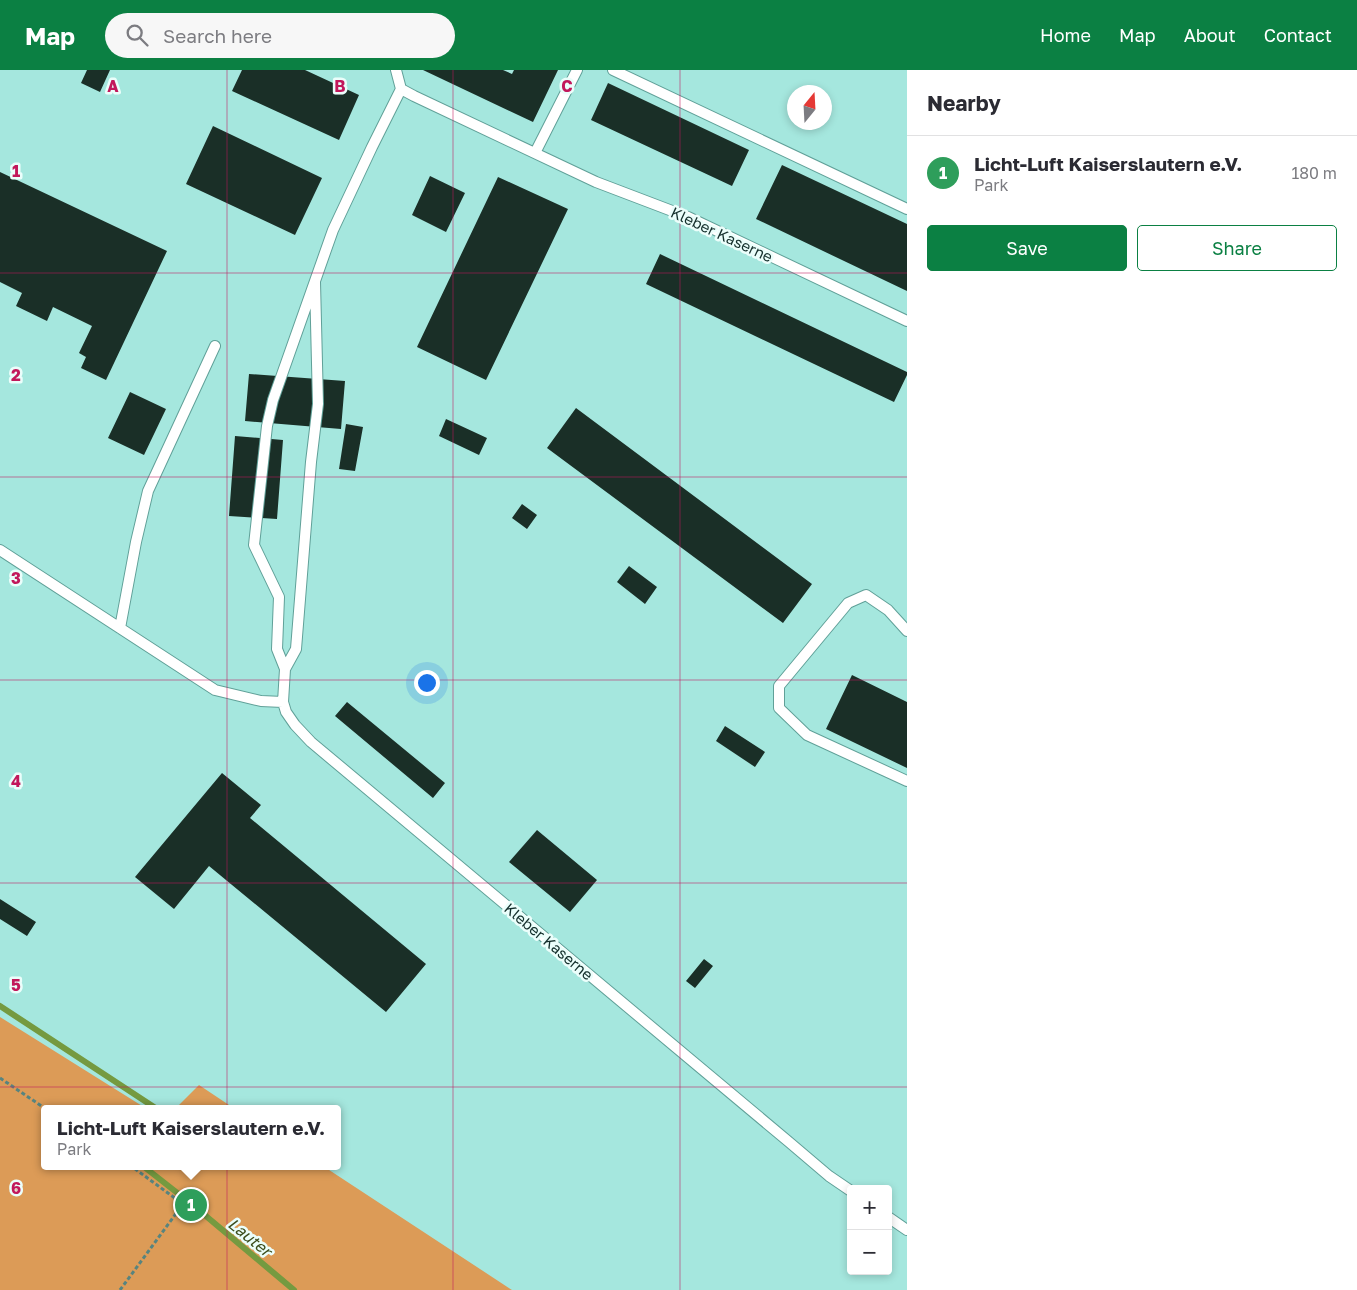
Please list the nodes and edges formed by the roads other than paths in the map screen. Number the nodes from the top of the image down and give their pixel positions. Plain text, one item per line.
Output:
1 (396, 70) edge
2 (576, 70) edge
3 (613, 70) edge
4 (401, 89) junction
5 (535, 153) junction
6 (907, 209) edge
7 (315, 282) junction
8 (907, 321) edge
9 (214, 346) dead end
10 (0, 550) edge
11 (120, 628) junction
12 (907, 631) edge
13 (285, 669) junction
14 (283, 702) junction
15 (907, 782) edge
16 (847, 1188) edge
17 (892, 1220) edge
18 (907, 1230) edge

1 - 4 lane
2 - 5 lane
3 - 6 lane
4 - 5 lane, Kleber Kaserne
4 - 7 lane
5 - 8 lane, Kleber Kaserne
7 - 13 lane
7 - 13 lane
9 - 11 lane
10 - 11 lane
11 - 14 lane
12 - 15 lane
13 - 14 lane
14 - 16 lane, Kleber Kaserne
17 - 18 lane

